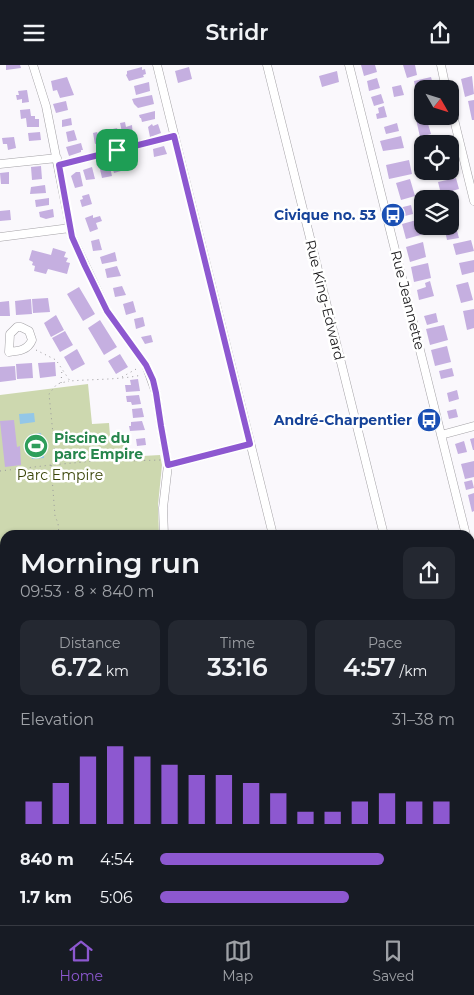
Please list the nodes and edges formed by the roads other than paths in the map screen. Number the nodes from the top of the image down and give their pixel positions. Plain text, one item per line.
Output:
1 (33, 65) edge
2 (158, 65) edge
3 (267, 65) edge
4 (349, 65) edge
5 (441, 65) edge
6 (444, 80) edge
7 (455, 125) edge
8 (174, 136) junction
9 (58, 161) junction
10 (0, 164) edge
11 (474, 201) edge
12 (70, 228) junction
13 (0, 237) edge
14 (0, 352) edge
15 (9, 352) junction
16 (474, 427) edge
17 (441, 435) junction
18 (250, 444) junction
19 (165, 462) junction
20 (164, 530) edge
21 (272, 530) edge
22 (383, 530) edge
23 (465, 530) edge

1 - 9 street
2 - 8 street
3 - 22 street, Rue King-Edward
4 - 17 street, Rue Jeannette
5 - 6 street
7 - 11 street
8 - 9 street
8 - 18 street
9 - 10 street
9 - 12 street
12 - 13 street
12 - 19 street
14 - 15 street
15 - 15 street
16 - 17 street
17 - 23 street, Rue Jeannette
18 - 19 street
18 - 21 street
19 - 20 street

